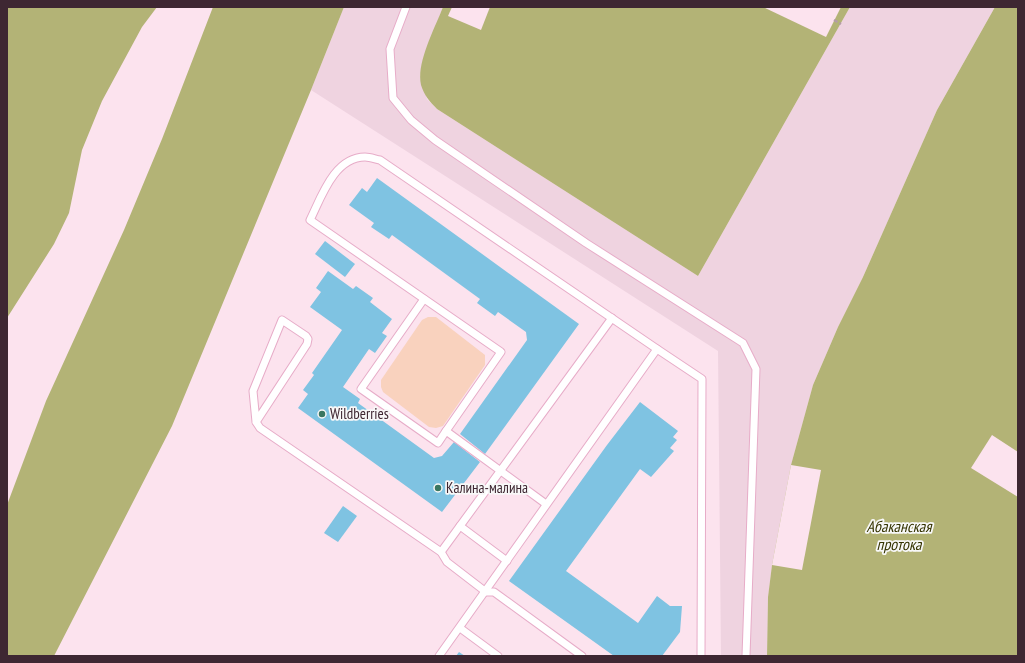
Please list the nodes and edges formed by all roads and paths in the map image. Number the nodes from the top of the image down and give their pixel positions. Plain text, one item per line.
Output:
1 (406, 7) edge
2 (834, 20) dead end
3 (840, 24) dead end
4 (424, 298) junction
5 (612, 318) junction
6 (657, 349) junction
7 (256, 422) junction
8 (446, 431) junction
9 (500, 471) junction
10 (546, 504) junction
11 (460, 526) junction
12 (441, 552) junction
13 (507, 561) junction
14 (486, 592) junction
15 (460, 628) junction
16 (439, 656) edge
17 (498, 656) edge
18 (582, 656) edge
19 (701, 656) edge
20 (746, 656) edge

1 - 20 lane
2 - 3 path
4 - 5 lane
4 - 8 lane
4 - 8 lane
5 - 6 lane
5 - 9 lane
6 - 10 lane
6 - 19 lane
7 - 7 lane
7 - 12 lane
8 - 9 lane
9 - 10 lane
9 - 11 lane
10 - 13 lane
11 - 12 lane
11 - 13 lane
12 - 14 lane
13 - 14 lane
14 - 15 lane
14 - 18 lane
15 - 16 lane
15 - 17 lane

